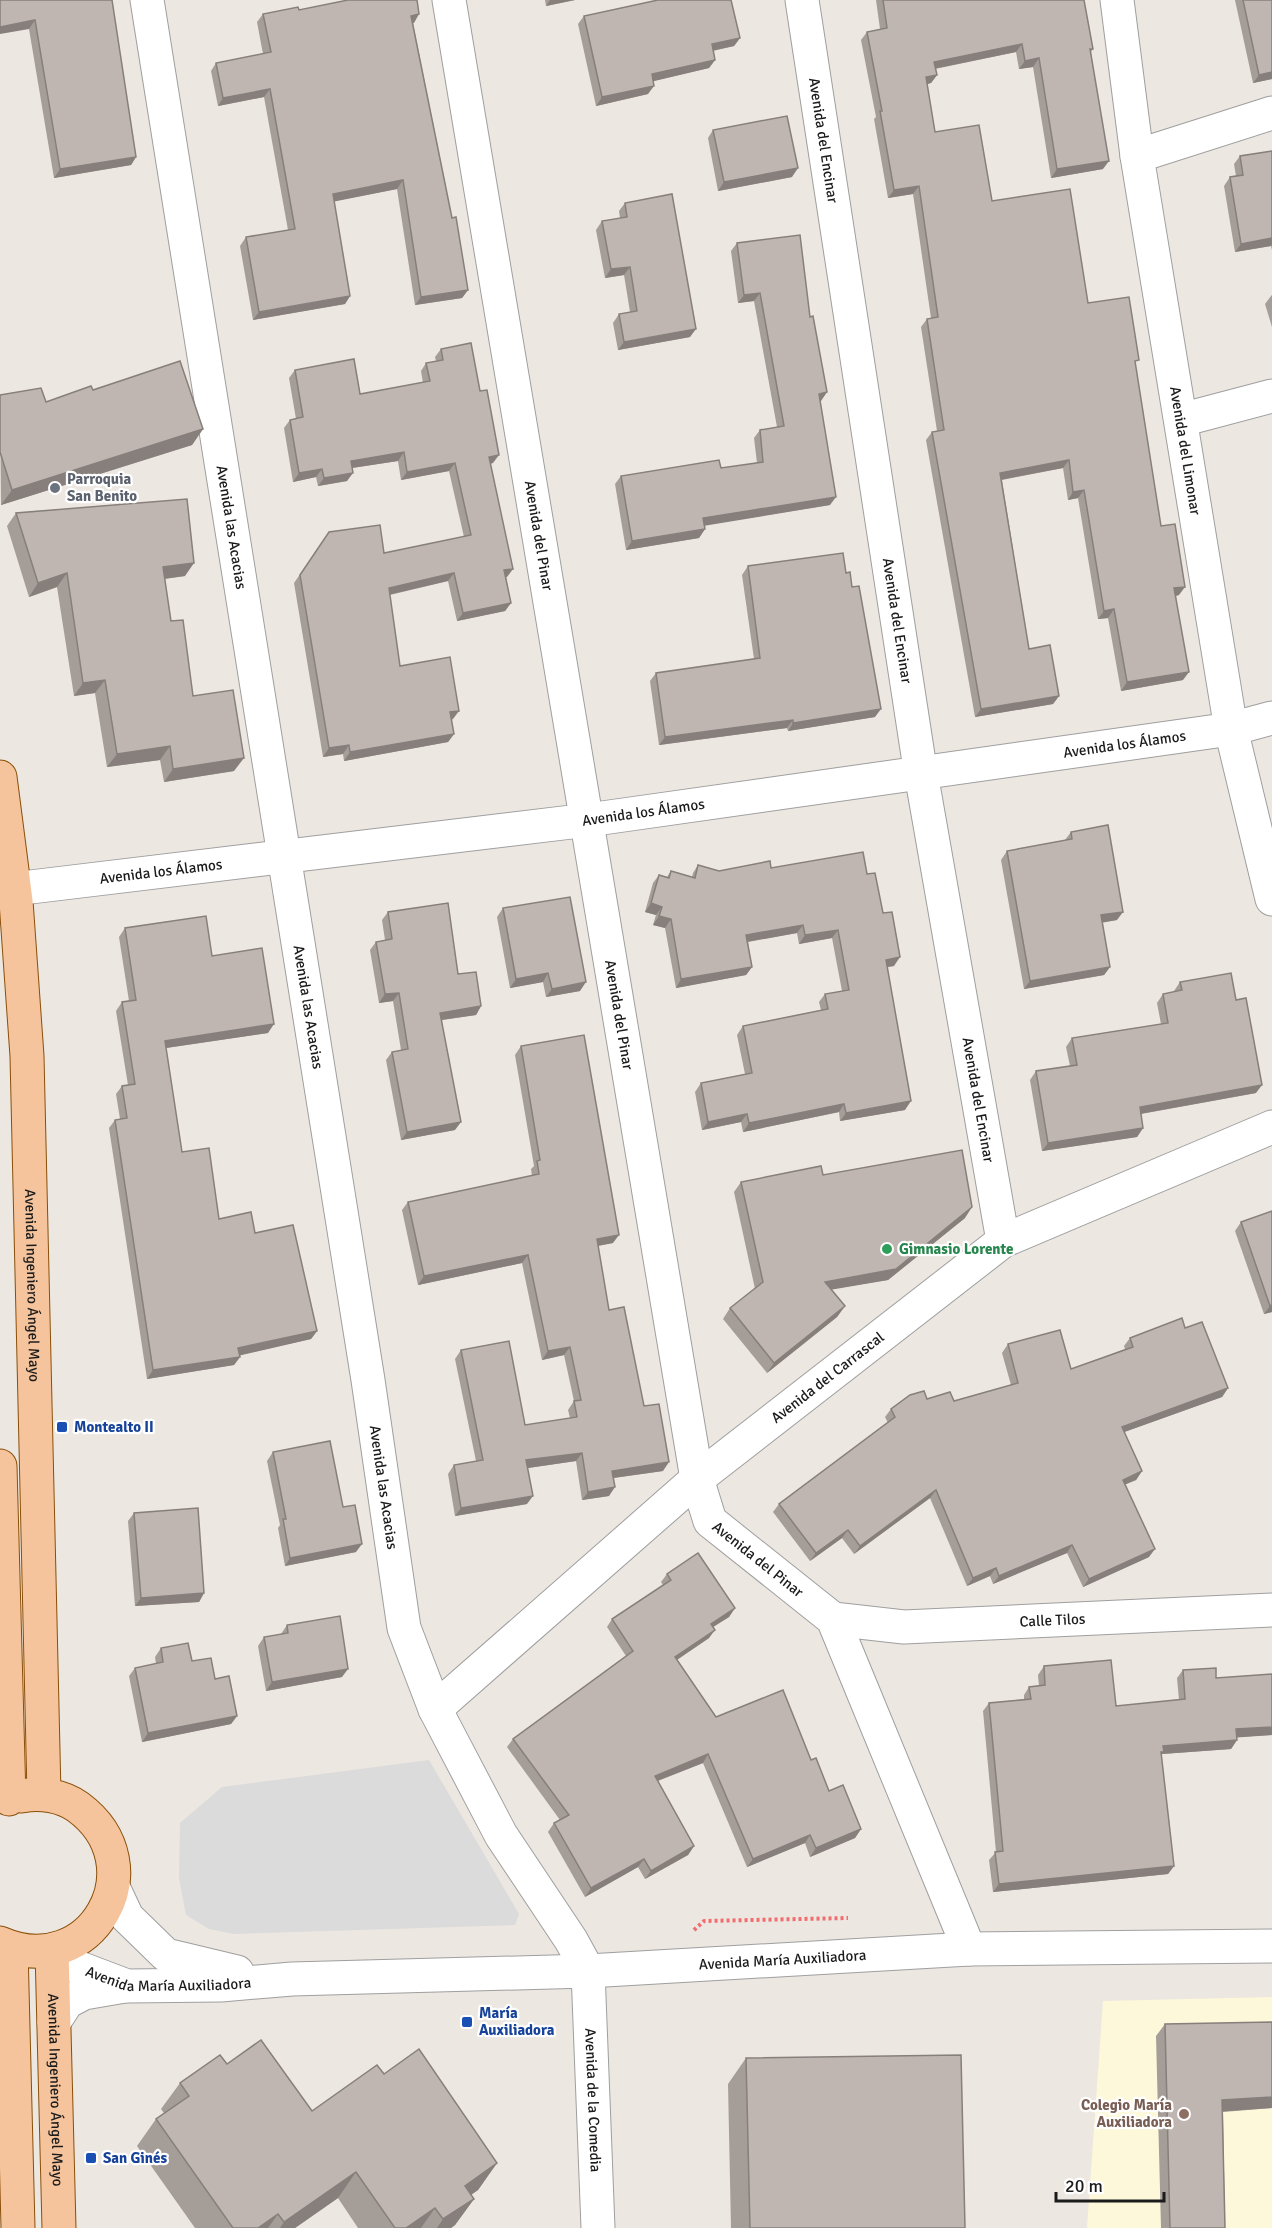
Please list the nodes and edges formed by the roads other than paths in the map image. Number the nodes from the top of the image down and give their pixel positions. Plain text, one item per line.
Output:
1 (147, 0) edge
2 (449, 0) edge
3 (802, 0) edge
4 (1117, 0) edge
5 (1272, 113) edge
6 (1137, 156) junction
7 (1272, 396) edge
8 (1181, 420) junction
9 (1272, 718) edge
10 (1231, 729) junction
11 (921, 771) junction
12 (0, 777) edge
13 (588, 820) junction
14 (284, 857) junction
15 (14, 889) junction
16 (1272, 899) edge
17 (1272, 1127) edge
18 (1003, 1240) junction
19 (0, 1466) edge
20 (697, 1479) junction
21 (1272, 1610) edge
22 (833, 1619) junction
23 (435, 1709) junction
24 (44, 1794) junction
25 (4, 1801) edge
26 (113, 1887) junction
27 (6, 1945) edge
28 (1272, 1947) edge
29 (969, 1949) junction
30 (52, 1950) junction
31 (588, 1971) junction
32 (292, 1979) junction
33 (127, 1986) junction
34 (54, 2022) junction
35 (18, 2228) edge
36 (59, 2228) edge
37 (598, 2228) edge

1 - 14 street, Avenida las Acacias
2 - 13 street, Avenida del Pinar
3 - 11 street, Avenida del Encinar
4 - 6 street, Avenida del Limonar
5 - 6 street
6 - 8 street, Avenida del Limonar
7 - 8 street
8 - 10 street, Avenida del Limonar
9 - 10 street, Avenida los Álamos
10 - 11 street, Avenida los Álamos
10 - 16 street, Avenida del Limonar
11 - 13 street, Avenida los Álamos
11 - 18 street, Avenida del Encinar
12 - 15 main road, Avenida Ingeniero Ángel Mayo
13 - 14 street, Avenida los Álamos
13 - 20 street, Avenida del Pinar
14 - 15 street, Avenida los Álamos
14 - 23 street, Avenida las Acacias
15 - 24 main road, Avenida Ingeniero Ángel Mayo
17 - 18 street, Avenida del Carrascal
18 - 20 street, Avenida del Carrascal
19 - 25 main road
20 - 22 street, Avenida del Pinar
20 - 23 street, Avenida del Carrascal
21 - 22 street, Calle Tilos
22 - 29 street, Avenida del Pinar
23 - 31 street, Avenida las Acacias
24 - 25 main road
24 - 26 main road
26 - 30 main road
26 - 32 street, Avenida María Auxiliadora
27 - 30 main road
27 - 35 main road
28 - 29 street, Avenida María Auxiliadora
29 - 31 street, Avenida María Auxiliadora
30 - 33 street, Avenida María Auxiliadora
30 - 34 main road, Avenida Ingeniero Ángel Mayo
31 - 32 street, Avenida María Auxiliadora
31 - 37 street, Avenida de la Comedia
32 - 33 street, Avenida María Auxiliadora
33 - 34 street
34 - 36 main road, Avenida Ingeniero Ángel Mayo

